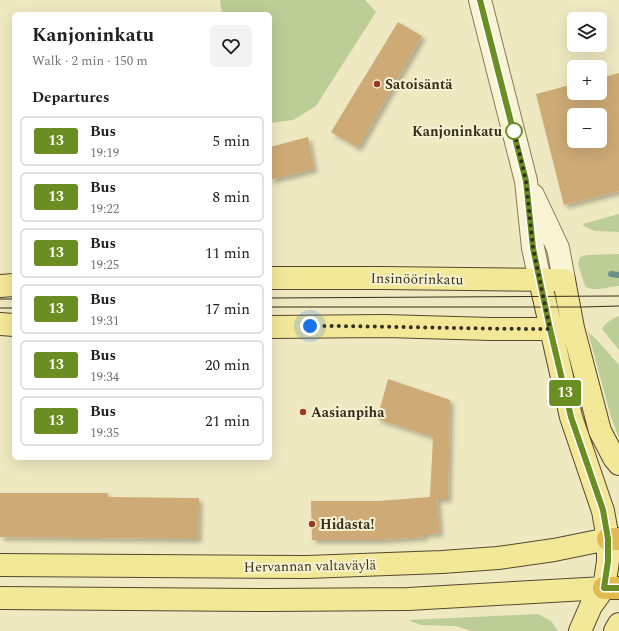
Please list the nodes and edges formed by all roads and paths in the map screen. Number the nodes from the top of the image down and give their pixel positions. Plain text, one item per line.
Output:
1 (480, 0) edge
2 (526, 181) junction
3 (272, 278) edge
4 (540, 280) junction
5 (564, 280) junction
6 (12, 285) edge
7 (0, 286) edge
8 (0, 324) edge
9 (12, 325) edge
10 (272, 327) edge
11 (573, 328) junction
12 (550, 329) junction
13 (619, 464) edge
14 (614, 539) edge
15 (0, 565) edge
16 (612, 588) edge
17 (0, 598) edge
18 (619, 624) edge
19 (580, 631) edge
20 (615, 631) edge

1 - 2 street
2 - 4 street
2 - 5 street
3 - 4 main road, Insinöörinkatu
4 - 5 main road, Insinöörinkatu
4 - 12 main road
5 - 11 main road
6 - 7 main road
8 - 9 main road
10 - 12 main road
11 - 12 main road
11 - 13 main road
12 - 14 main road
14 - 15 main road, Hervannan valtaväylä
14 - 16 main road
16 - 17 main road
16 - 19 main road
18 - 20 main road

